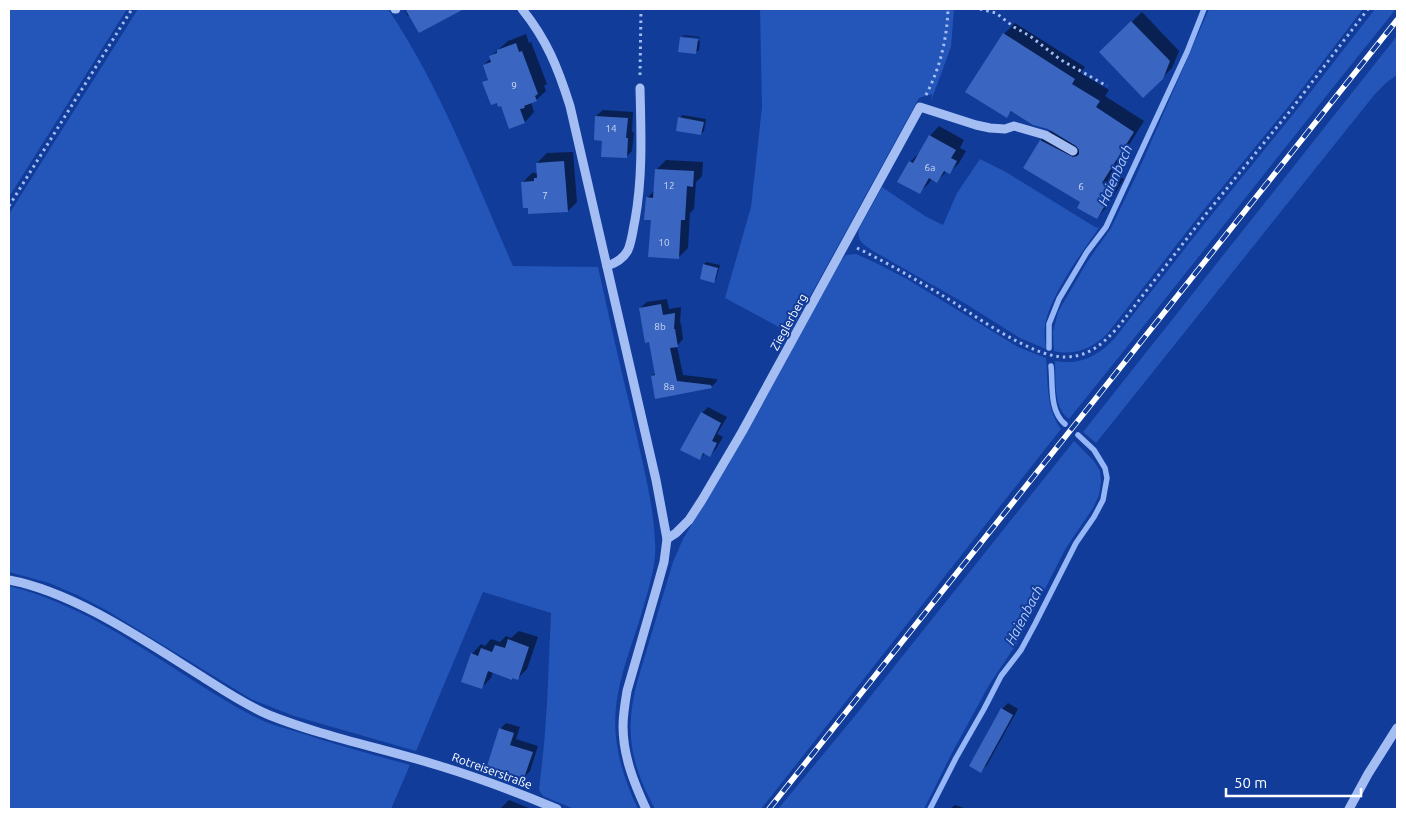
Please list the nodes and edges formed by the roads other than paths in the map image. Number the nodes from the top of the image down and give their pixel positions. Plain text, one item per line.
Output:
1 (525, 11) edge
2 (640, 88) road end
3 (1073, 151) dead end
4 (607, 266) junction
5 (667, 539) junction
6 (9, 580) edge
7 (1397, 728) edge
8 (557, 809) edge
9 (646, 809) edge
10 (1349, 809) edge

1 - 4 street
2 - 4 street
3 - 5 street, Zieglerberg
4 - 5 street
5 - 9 street
6 - 8 street, Rotreiserstraße
7 - 10 street

